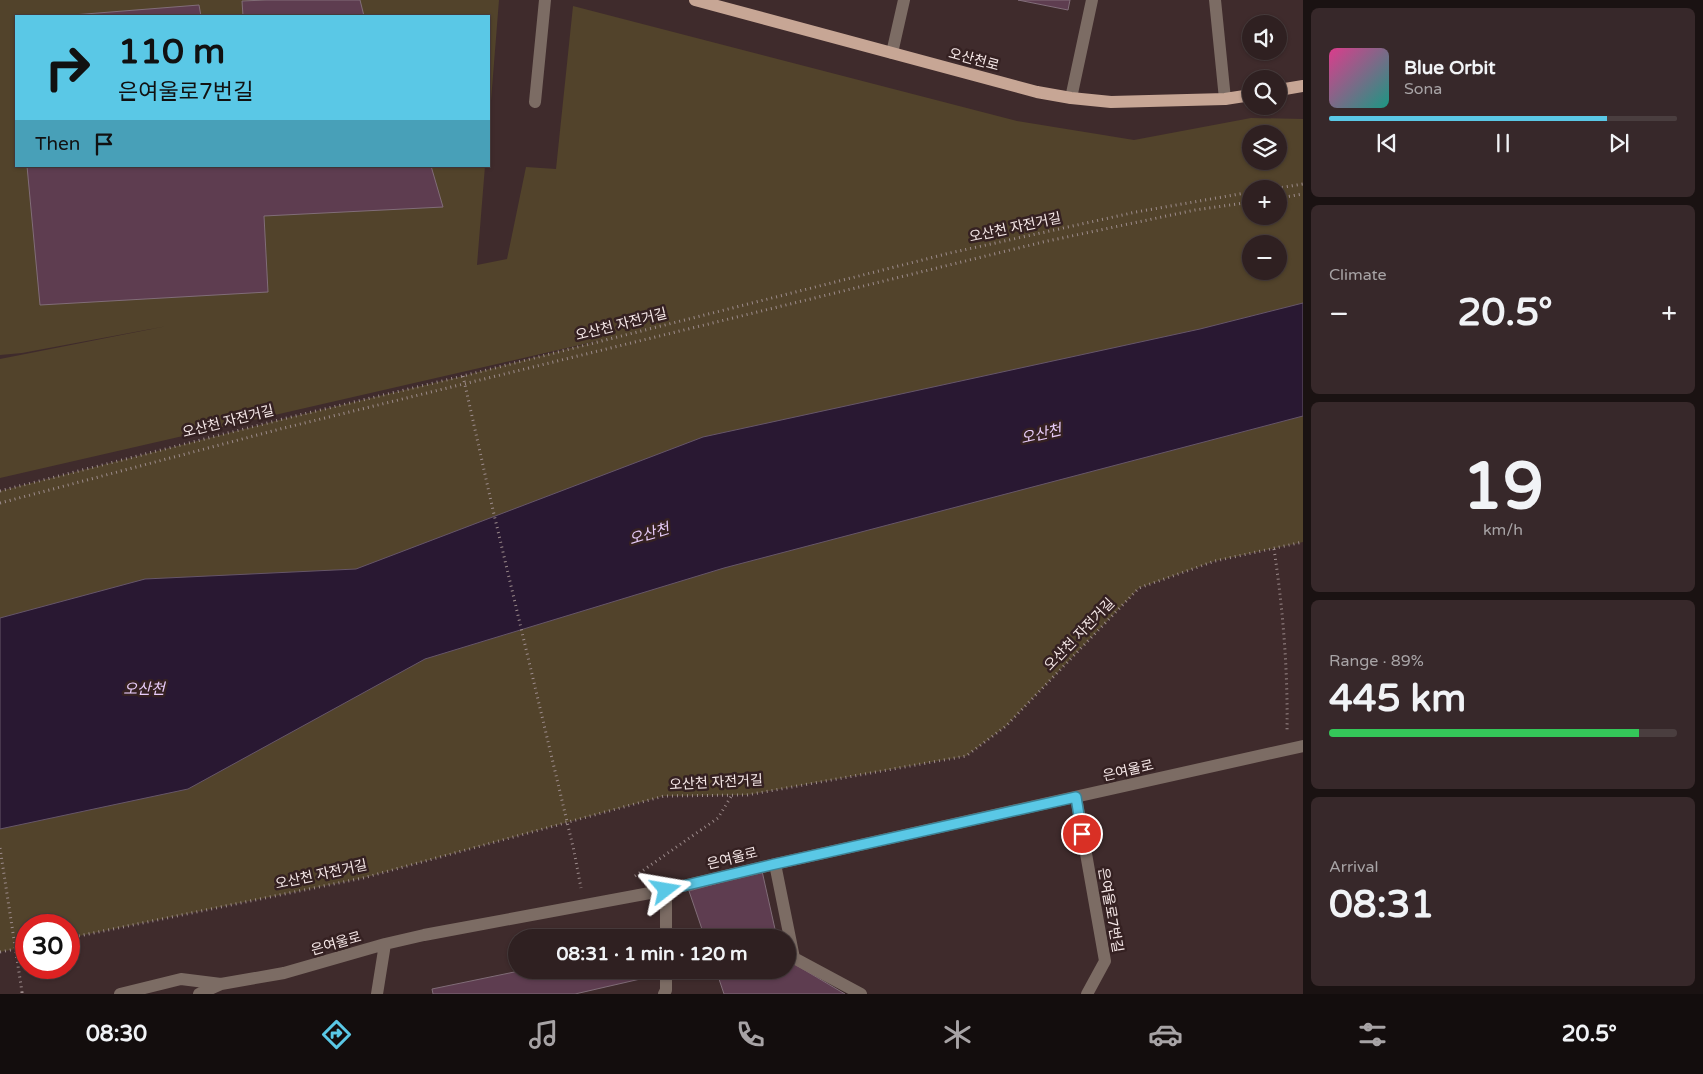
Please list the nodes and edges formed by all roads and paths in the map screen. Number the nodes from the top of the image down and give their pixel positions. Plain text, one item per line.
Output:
1 (545, 0) edge
2 (695, 0) edge
3 (904, 0) edge
4 (1092, 0) edge
5 (1215, 0) edge
6 (892, 53) junction
7 (1303, 86) edge
8 (1287, 89) edge
9 (1242, 96) edge
10 (1071, 98) junction
11 (1225, 99) junction
12 (534, 102) dead end
13 (1303, 184) edge
14 (1287, 187) edge
15 (1242, 194) edge
16 (1303, 194) edge
17 (1287, 197) edge
18 (1242, 203) edge
19 (463, 376) junction
20 (465, 384) junction
21 (0, 491) edge
22 (0, 503) edge
23 (1303, 542) edge
24 (1274, 549) junction
25 (1303, 746) edge
26 (1286, 750) junction
27 (732, 795) junction
28 (1076, 797) junction
29 (568, 822) junction
30 (0, 848) edge
31 (775, 864) junction
32 (634, 876) dead end
33 (666, 890) junction
34 (584, 906) junction
35 (666, 929) edge
36 (80, 936) edge
37 (385, 944) junction
38 (15, 949) edge
39 (0, 952) edge
40 (666, 979) edge
41 (221, 984) junction
42 (22, 993) edge
43 (120, 994) edge
44 (199, 994) edge
45 (377, 994) edge
46 (664, 994) edge
47 (861, 994) edge
48 (1087, 994) edge

1 - 12 street
2 - 6 main road, 오산천로
3 - 6 street
4 - 10 street
5 - 11 street
6 - 10 main road, 오산천로
7 - 8 main road
9 - 11 main road, 오산천로
10 - 11 main road, 오산천로
13 - 14 path
15 - 19 path, 오산천 자전거길
16 - 17 path
18 - 20 path
19 - 20 path
19 - 21 path, 오산천 자전거길
20 - 22 path
20 - 29 path
23 - 24 path, 오산천 자전거길
24 - 26 path
24 - 27 path, 오산천 자전거길
25 - 26 street, 은여울로
26 - 28 street, 은여울로
27 - 29 path, 오산천 자전거길
27 - 32 path
28 - 31 street, 은여울로
28 - 48 street, 은여울로7번길
29 - 34 path
29 - 36 path, 오산천 자전거길
30 - 42 path, bridge
31 - 33 street, 은여울로
31 - 47 street
33 - 34 street, 은여울로
33 - 35 street
34 - 37 street, 은여울로
37 - 41 street, 은여울로
37 - 45 street
38 - 39 path
40 - 46 street
41 - 43 street
41 - 44 street, 은여울로

